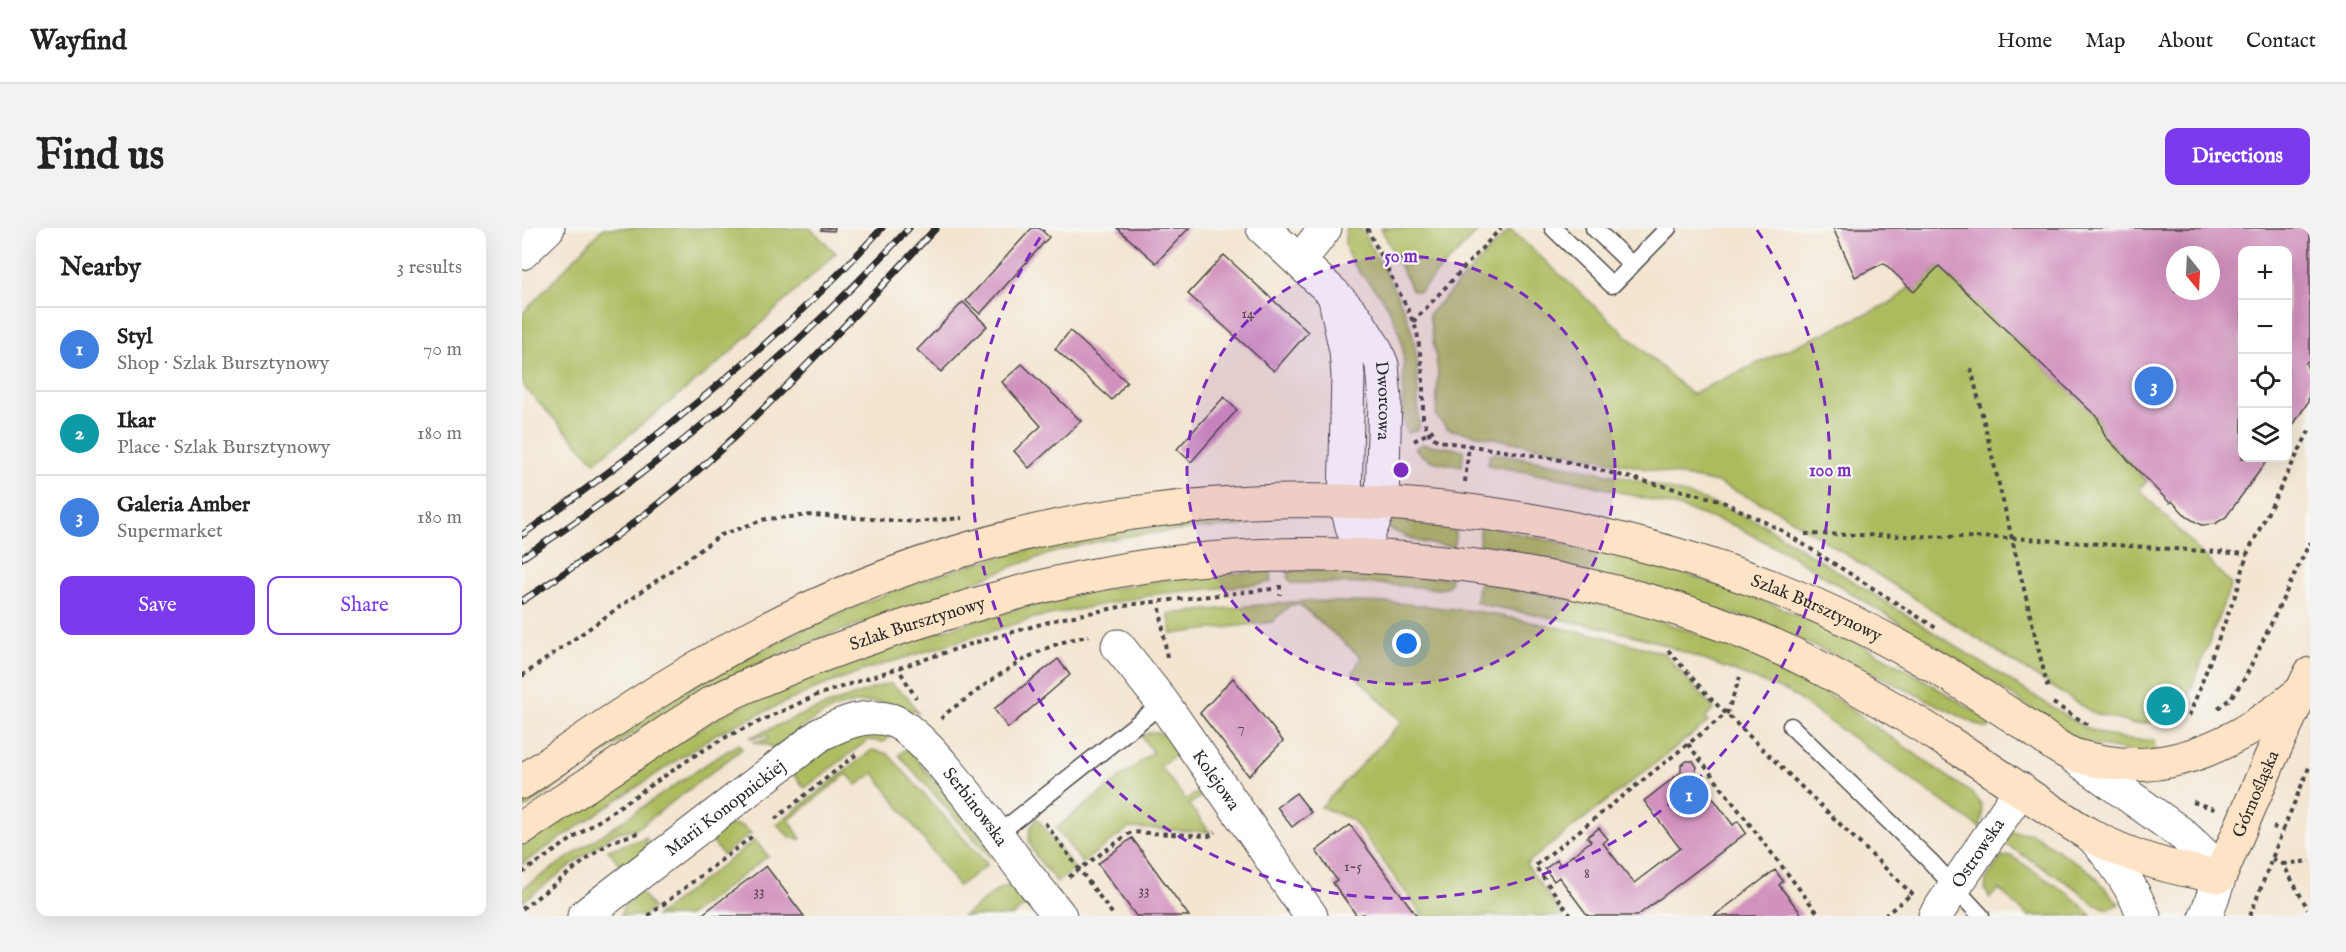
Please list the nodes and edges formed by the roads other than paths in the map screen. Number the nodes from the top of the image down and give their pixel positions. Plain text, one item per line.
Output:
1 (548, 228) edge
2 (1325, 228) edge
3 (1594, 228) edge
4 (1668, 228) edge
5 (1268, 230) edge
6 (1561, 231) edge
7 (522, 253) edge
8 (1300, 261) junction
9 (1632, 265) junction
10 (1334, 293) junction
11 (1345, 500) junction
12 (1382, 501) junction
13 (1360, 555) junction
14 (1118, 646) road end
15 (2306, 682) edge
16 (1164, 703) junction
17 (875, 718) joint
18 (1791, 726) dead end
19 (2069, 753) junction
20 (522, 782) edge
21 (2021, 789) junction
22 (522, 828) edge
23 (2092, 836) junction
24 (1007, 847) junction
25 (2220, 876) junction
26 (1955, 888) junction
27 (1922, 904) edge
28 (1052, 906) edge
29 (584, 916) edge
30 (1311, 916) edge
31 (1981, 916) edge
32 (2144, 916) edge
33 (2206, 916) edge

1 - 7 street
2 - 8 street
3 - 9 lane
4 - 9 lane
5 - 8 street, Dworcowa
6 - 9 lane
8 - 10 street, Dworcowa
10 - 11 street, Dworcowa
10 - 12 street, Dworcowa
11 - 12 main road, Szlak Bursztynowy
11 - 13 street
11 - 20 main road, Szlak Bursztynowy
12 - 13 street, Dworcowa
12 - 19 main road, Szlak Bursztynowy
13 - 21 main road, Szlak Bursztynowy
13 - 22 main road, Szlak Bursztynowy
14 - 16 street, Kolejowa
15 - 19 main road
15 - 25 main road, Górnośląska
16 - 24 lane
16 - 30 street, Kolejowa
17 - 24 street, Serbinowska
17 - 29 street, Marii Konopnickiej
18 - 26 lane
19 - 25 street, Szlak Bursztynowy
21 - 23 main road, Szlak Bursztynowy
21 - 26 street, Ostrowska
23 - 25 main road, Szlak Bursztynowy
23 - 32 street
24 - 28 street, Serbinowska
25 - 33 street, Górnośląska
26 - 27 street, Ostrowska
26 - 31 lane

